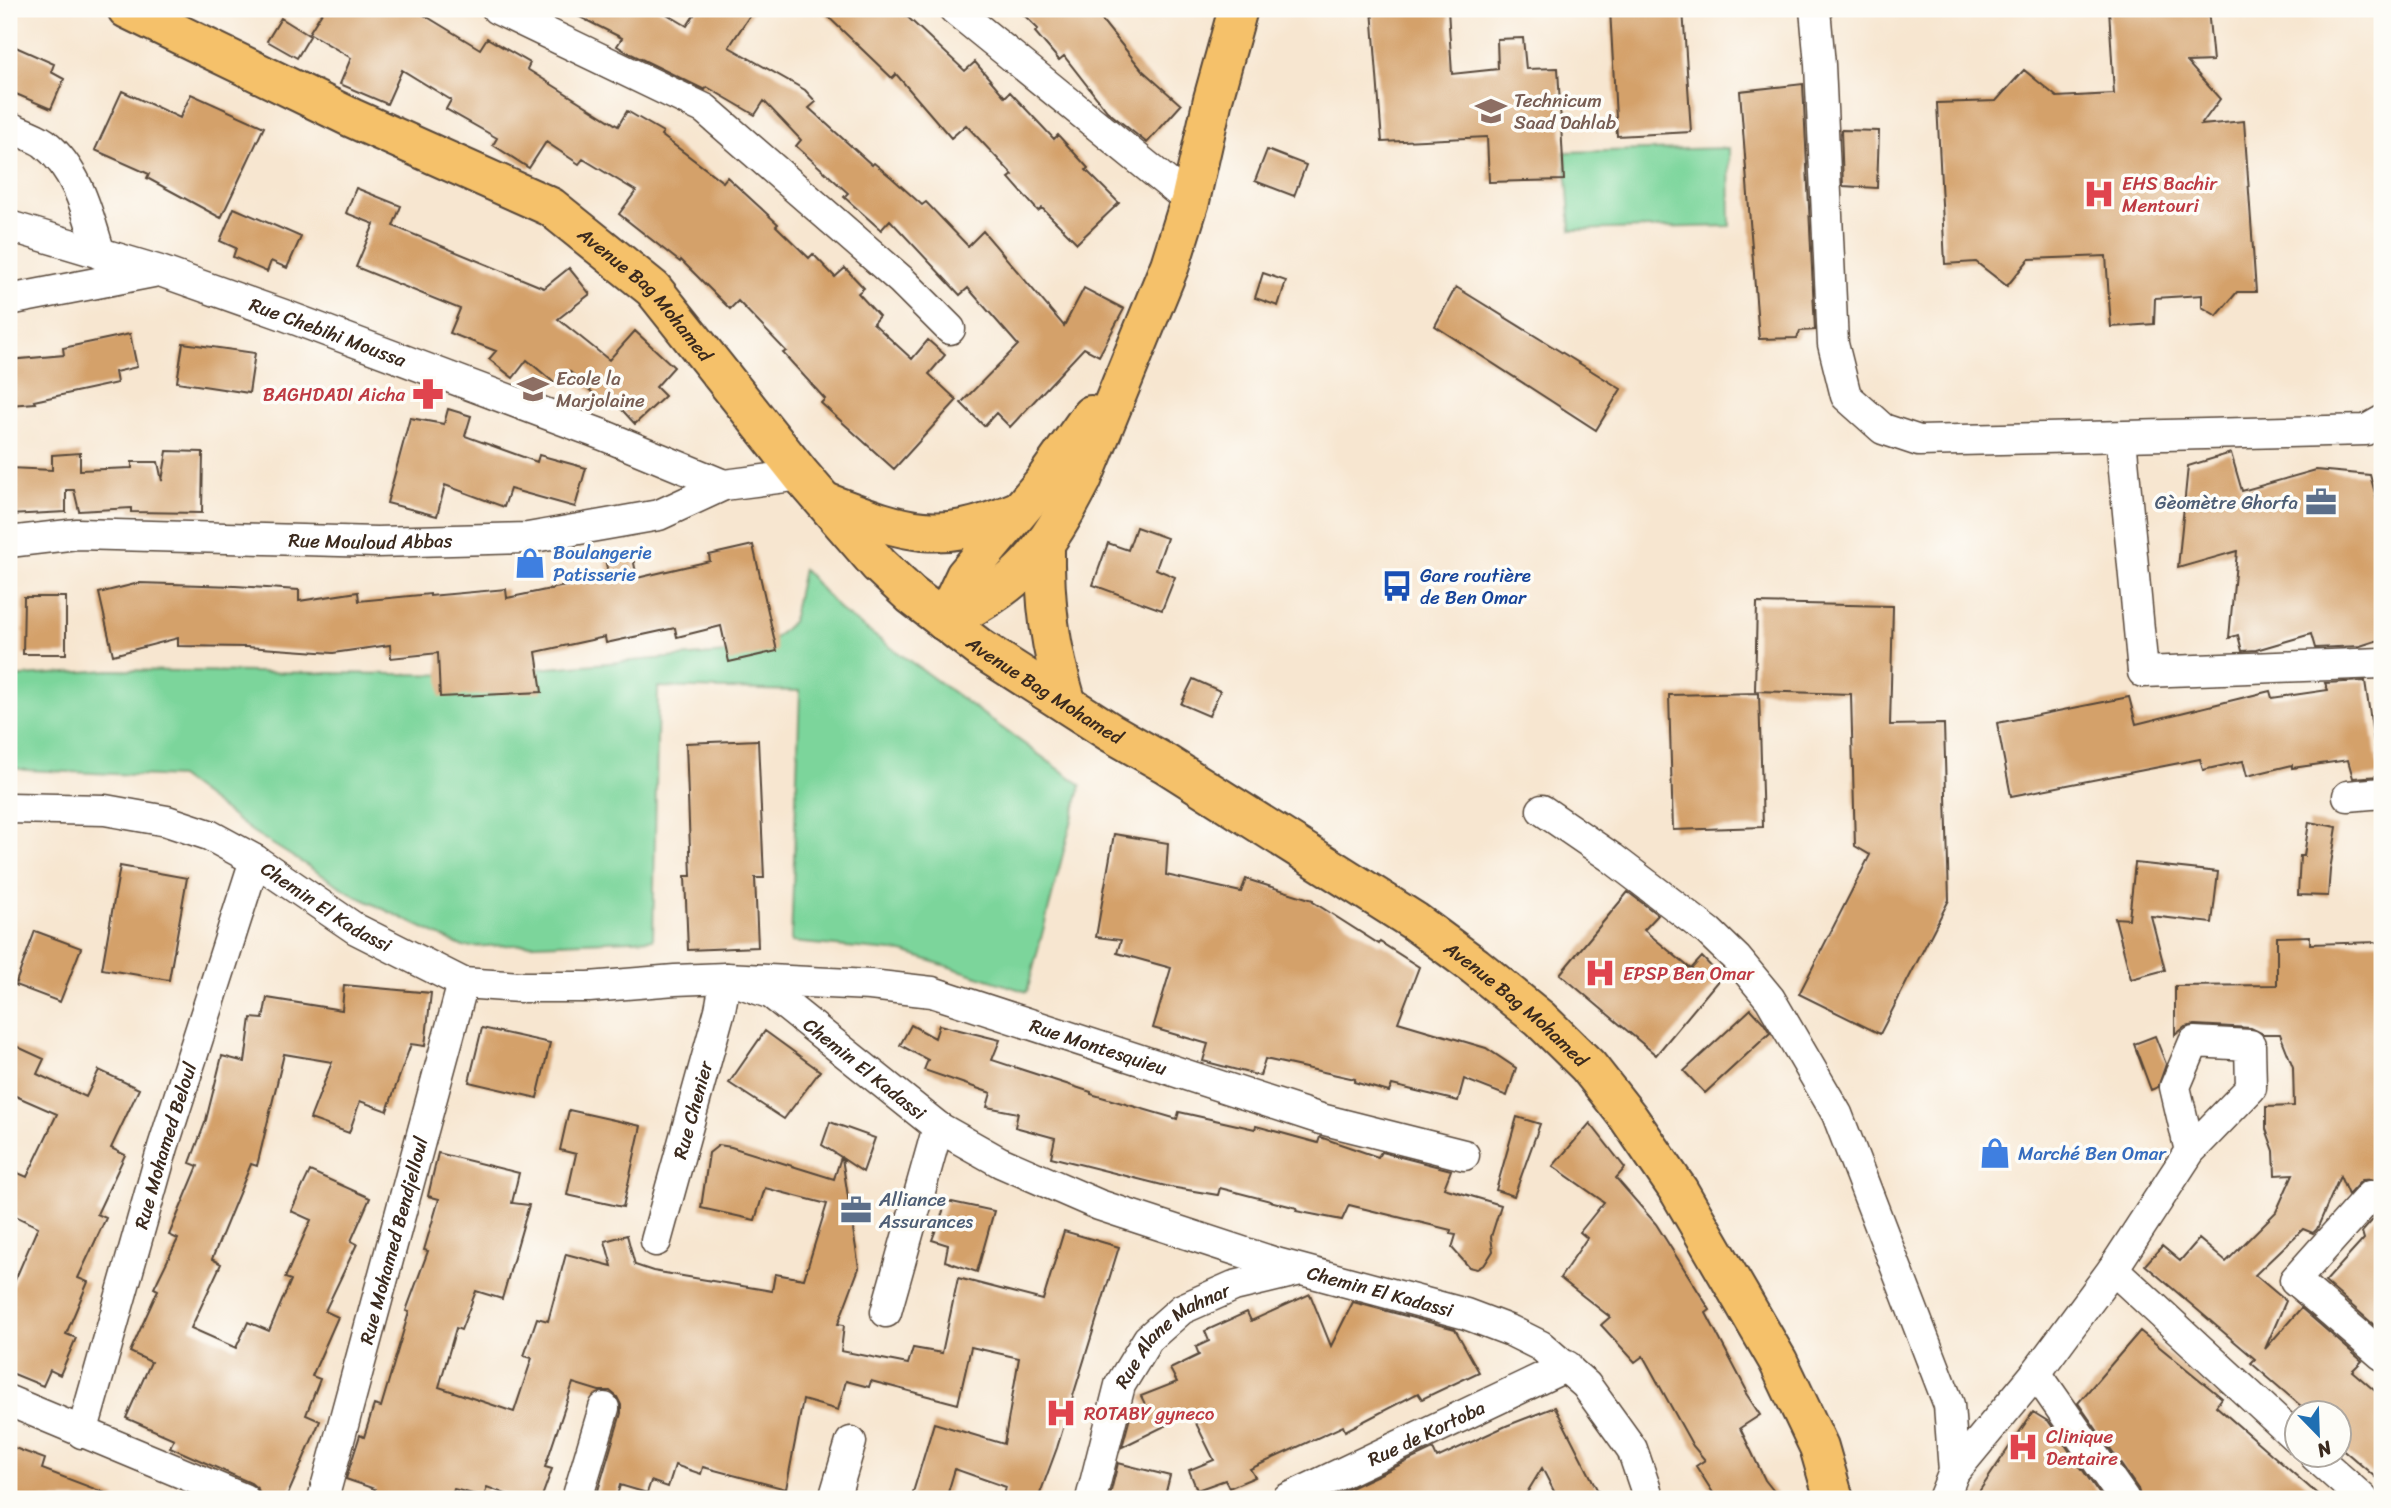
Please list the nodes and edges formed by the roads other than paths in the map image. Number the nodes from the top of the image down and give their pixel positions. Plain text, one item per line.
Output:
1 (127, 9) edge
2 (499, 9) edge
3 (1238, 9) edge
4 (1815, 9) edge
5 (962, 11) edge
6 (9, 127) edge
7 (1191, 201) junction
8 (9, 226) edge
9 (100, 254) junction
10 (160, 271) junction
11 (9, 300) edge
12 (950, 329) dead end
13 (1140, 336) junction
14 (2382, 421) edge
15 (2121, 438) junction
16 (724, 485) junction
17 (812, 488) junction
18 (1017, 511) junction
19 (9, 542) edge
20 (1045, 543) junction
21 (944, 621) junction
22 (2382, 663) edge
23 (1068, 704) junction
24 (2382, 793) edge
25 (2348, 796) dead end
26 (9, 808) edge
27 (1542, 810) dead end
28 (255, 860) junction
29 (726, 978) junction
30 (463, 983) junction
31 (938, 1127) junction
32 (2190, 1151) dead end
33 (1464, 1155) dead end
34 (2382, 1196) edge
35 (656, 1241) dead end
36 (1303, 1269) junction
37 (2113, 1269) junction
38 (886, 1312) dead end
39 (2382, 1355) edge
40 (1567, 1366) junction
41 (2036, 1373) junction
42 (9, 1401) edge
43 (604, 1408) dead end
44 (2282, 1424) edge
45 (82, 1433) junction
46 (851, 1442) dead end
47 (2331, 1470) edge
48 (1955, 1472) junction
49 (244, 1499) edge
50 (323, 1499) edge
51 (577, 1499) edge
52 (834, 1499) edge
53 (1091, 1499) edge
54 (1287, 1499) edge
55 (1649, 1499) edge
56 (1834, 1499) edge
57 (1943, 1499) edge
58 (2124, 1499) edge
59 (2363, 1499) edge

1 - 17 main road, Avenue Bag Mohamed
2 - 12 street
3 - 7 main road
4 - 15 street
5 - 7 street
6 - 9 street
7 - 13 main road
8 - 9 street, Rue Chebihi Moussa
9 - 10 street, Rue Chebihi Moussa
10 - 11 street
10 - 16 street, Rue Chebihi Moussa
13 - 18 main road
13 - 20 main road
14 - 15 street
15 - 22 street
16 - 17 street, Rue Chebihi Moussa
16 - 19 street, Rue Mouloud Abbas
17 - 18 main road
17 - 21 main road, Avenue Bag Mohamed
18 - 21 main road
20 - 21 main road
20 - 23 main road
21 - 23 main road, Avenue Bag Mohamed
23 - 56 main road, Avenue Bag Mohamed
24 - 25 street
26 - 28 street, Chemin El Kadassi
27 - 48 street
28 - 30 street, Chemin El Kadassi
28 - 45 street, Rue Mohamed Beloul
29 - 30 street, Chemin El Kadassi
29 - 31 street, Chemin El Kadassi
29 - 33 street, Rue Montesquieu
29 - 35 street, Rue Chenier
30 - 50 street, Rue Mohamed Bendjelloul
31 - 36 street, Chemin El Kadassi
31 - 38 street
32 - 37 street
34 - 39 street
36 - 40 street, Chemin El Kadassi
36 - 53 street, Rue Alane Mahnar
37 - 41 street
37 - 44 street
40 - 54 street, Rue de Kortoba
40 - 55 street, Chemin El Kadassi
41 - 48 street
41 - 58 street
42 - 45 street
43 - 51 street
45 - 49 street
46 - 52 street
47 - 59 street
48 - 57 street

